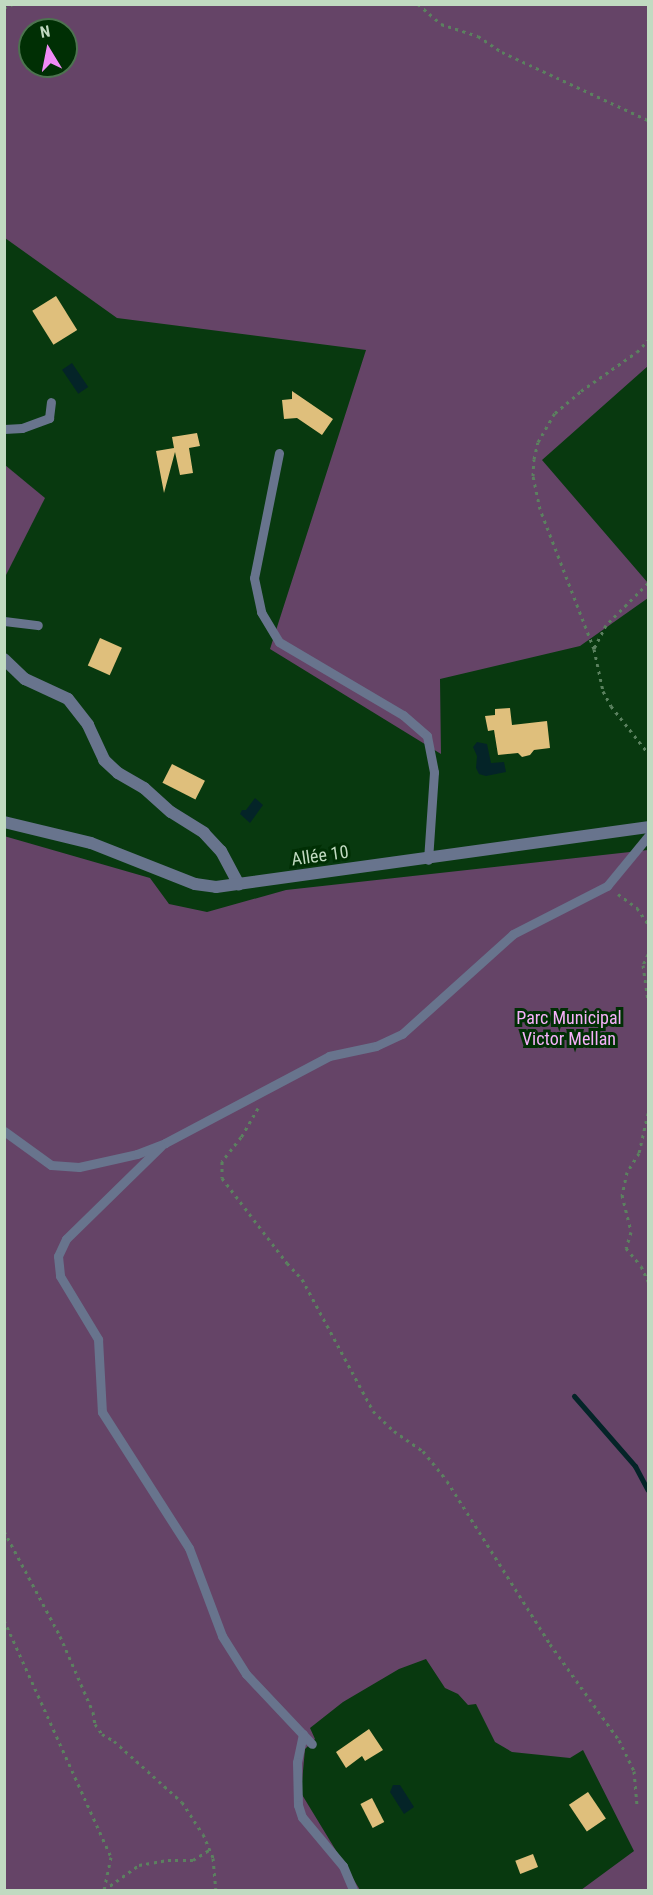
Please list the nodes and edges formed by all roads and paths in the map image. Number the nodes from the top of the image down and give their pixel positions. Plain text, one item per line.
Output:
1 (13, 4) edge
2 (418, 4) edge
3 (4, 8) edge
4 (648, 120) edge
5 (648, 340) edge
6 (51, 402) dead end
7 (4, 429) edge
8 (279, 453) dead end
9 (648, 583) edge
10 (4, 621) edge
11 (38, 625) dead end
12 (594, 649) junction
13 (4, 659) edge
14 (648, 753) edge
15 (4, 822) edge
16 (648, 827) edge
17 (648, 836) edge
18 (428, 860) junction
19 (239, 885) junction
20 (607, 886) junction
21 (648, 924) edge
22 (648, 954) edge
23 (648, 1001) edge
24 (261, 1092) junction
25 (648, 1113) edge
26 (4, 1131) edge
27 (165, 1143) junction
28 (648, 1281) edge
29 (4, 1531) edge
30 (4, 1620) edge
31 (303, 1734) junction
32 (312, 1744) dead end
33 (637, 1806) dead end
34 (209, 1850) junction
35 (104, 1890) edge
36 (216, 1890) edge
37 (353, 1890) edge

1 - 3 path
2 - 4 path
5 - 12 path
6 - 7 lane
8 - 18 lane
9 - 12 path
10 - 11 lane
12 - 14 path
13 - 19 street
15 - 19 street, Allée 10
16 - 18 street, Allée 10
17 - 20 lane
18 - 19 street, Allée 10
20 - 21 path
20 - 24 lane
22 - 23 path
24 - 27 lane
24 - 33 path
25 - 28 path
26 - 27 lane
27 - 31 lane
29 - 34 path
30 - 35 path
31 - 32 lane
31 - 37 lane
34 - 35 path
34 - 36 path

